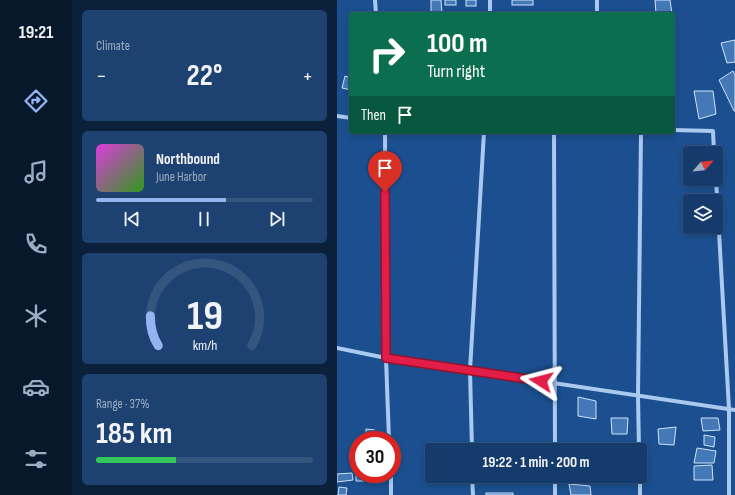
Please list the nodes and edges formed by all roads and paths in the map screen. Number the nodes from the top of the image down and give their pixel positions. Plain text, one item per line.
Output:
1 (375, 0) edge
2 (490, 0) edge
3 (597, 0) edge
4 (376, 12) edge
5 (490, 12) edge
6 (597, 12) edge
7 (337, 116) edge
8 (349, 118) edge
9 (675, 130) edge
10 (385, 134) edge
11 (484, 134) edge
12 (554, 134) edge
13 (641, 134) edge
14 (714, 146) edge
15 (716, 186) edge
16 (337, 348) edge
17 (386, 358) junction
18 (470, 370) junction
19 (556, 383) junction
20 (638, 396) junction
21 (729, 409) junction
22 (735, 410) edge
23 (389, 431) edge
24 (472, 443) edge
25 (555, 443) edge
26 (639, 443) edge
27 (391, 483) edge
28 (472, 483) edge
29 (555, 483) edge
30 (640, 483) edge
31 (391, 495) edge
32 (473, 495) edge
33 (555, 495) edge
34 (640, 495) edge
35 (729, 495) edge

1 - 4 street
2 - 5 street
3 - 6 street
7 - 8 street
9 - 14 street
10 - 17 street
11 - 18 street
12 - 19 street
13 - 20 street
15 - 21 street
16 - 17 street
17 - 18 street
17 - 23 street
18 - 19 street
18 - 24 street
19 - 20 street
19 - 25 street
20 - 21 street
20 - 26 street
21 - 22 street
21 - 35 street
27 - 31 street
28 - 32 street
29 - 33 street
30 - 34 street

